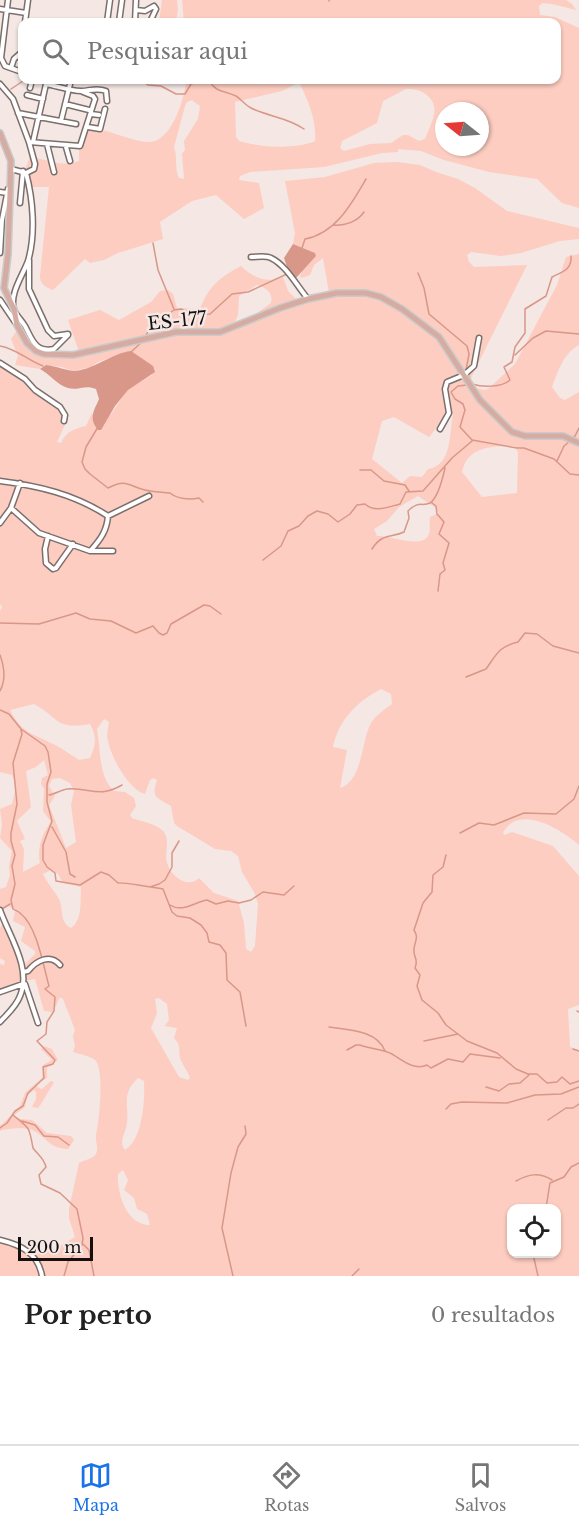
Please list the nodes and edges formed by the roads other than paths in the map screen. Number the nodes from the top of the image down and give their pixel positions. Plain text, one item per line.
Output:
1 (8, 0) edge
2 (28, 0) edge
3 (110, 0) edge
4 (122, 0) edge
5 (136, 0) edge
6 (0, 9) edge
7 (7, 10) junction
8 (136, 10) junction
9 (26, 13) junction
10 (0, 18) edge
11 (25, 18) edge
12 (108, 18) edge
13 (120, 18) edge
14 (135, 18) edge
15 (152, 18) edge
16 (6, 19) junction
17 (18, 56) edge
18 (1, 59) edge
19 (11, 68) junction
20 (18, 71) edge
21 (0, 84) edge
22 (31, 84) edge
23 (47, 84) edge
24 (53, 84) edge
25 (70, 84) edge
26 (30, 88) dead end
27 (68, 89) junction
28 (83, 92) junction
29 (27, 95) dead end
30 (43, 99) junction
31 (107, 101) dead end
32 (65, 104) junction
33 (105, 109) dead end
34 (90, 112) junction
35 (17, 113) junction
36 (99, 115) dead end
37 (38, 117) junction
38 (61, 121) junction
39 (76, 124) dead end
40 (88, 127) junction
41 (0, 133) edge
42 (31, 142) junction
43 (47, 144) junction
44 (66, 147) junction
45 (70, 161) dead end
46 (11, 170) junction
47 (24, 172) junction
48 (54, 172) dead end
49 (0, 192) edge
50 (8, 192) junction
51 (20, 203) dead end
52 (0, 253) edge
53 (251, 257) dead end
54 (28, 260) junction
55 (308, 299) junction
56 (0, 300) edge
57 (14, 309) junction
58 (17, 326) junction
59 (479, 339) dead end
60 (0, 363) edge
61 (464, 375) junction
62 (64, 421) dead end
63 (440, 429) dead end
64 (579, 443) edge
65 (0, 481) edge
66 (20, 483) junction
67 (149, 496) dead end
68 (10, 508) junction
69 (108, 516) junction
70 (0, 523) edge
71 (48, 536) junction
72 (72, 544) junction
73 (90, 550) junction
74 (113, 551) dead end
75 (0, 910) edge
76 (60, 965) dead end
77 (23, 972) junction
78 (24, 982) junction
79 (0, 992) edge
80 (0, 1022) edge
81 (38, 1023) dead end
82 (0, 1240) edge
83 (42, 1276) edge

1 - 7 street
2 - 9 street
3 - 12 street
4 - 13 street
5 - 8 street
6 - 7 street
7 - 9 street
7 - 16 street
8 - 14 street
8 - 15 street
9 - 11 street
10 - 16 street
16 - 18 street
17 - 19 street
18 - 19 street
19 - 20 street
21 - 35 street
22 - 26 street
23 - 30 street
24 - 27 street
25 - 27 street
27 - 28 street
27 - 32 street
28 - 31 street
28 - 34 street
29 - 30 street
30 - 37 street
32 - 34 street
32 - 38 street
33 - 40 street
34 - 36 street
34 - 40 street
35 - 37 street
35 - 42 street
37 - 38 street
37 - 42 street
38 - 39 street
40 - 44 street
41 - 46 main road, ES-177
42 - 43 street
42 - 47 street
43 - 44 street
43 - 48 street
44 - 45 street
46 - 47 street
46 - 50 main road, ES-177
47 - 51 street
47 - 54 street
49 - 50 street
50 - 52 street
50 - 57 main road, ES-177
53 - 55 street
54 - 57 street
54 - 57 street
55 - 58 main road, ES-177 / ES-177
55 - 61 main road, ES-177 / ES-177
56 - 58 street
57 - 58 main road, ES-177 / ES-177
59 - 61 street
60 - 62 street
61 - 63 street
61 - 64 main road, ES-177
65 - 66 street
66 - 68 street
66 - 69 street
67 - 69 street
68 - 70 street
68 - 71 street
69 - 73 street
71 - 72 street
71 - 72 street
72 - 73 street
73 - 74 street
75 - 77 street
76 - 77 street
77 - 78 street
78 - 79 street
78 - 80 street
78 - 81 street
82 - 83 street

